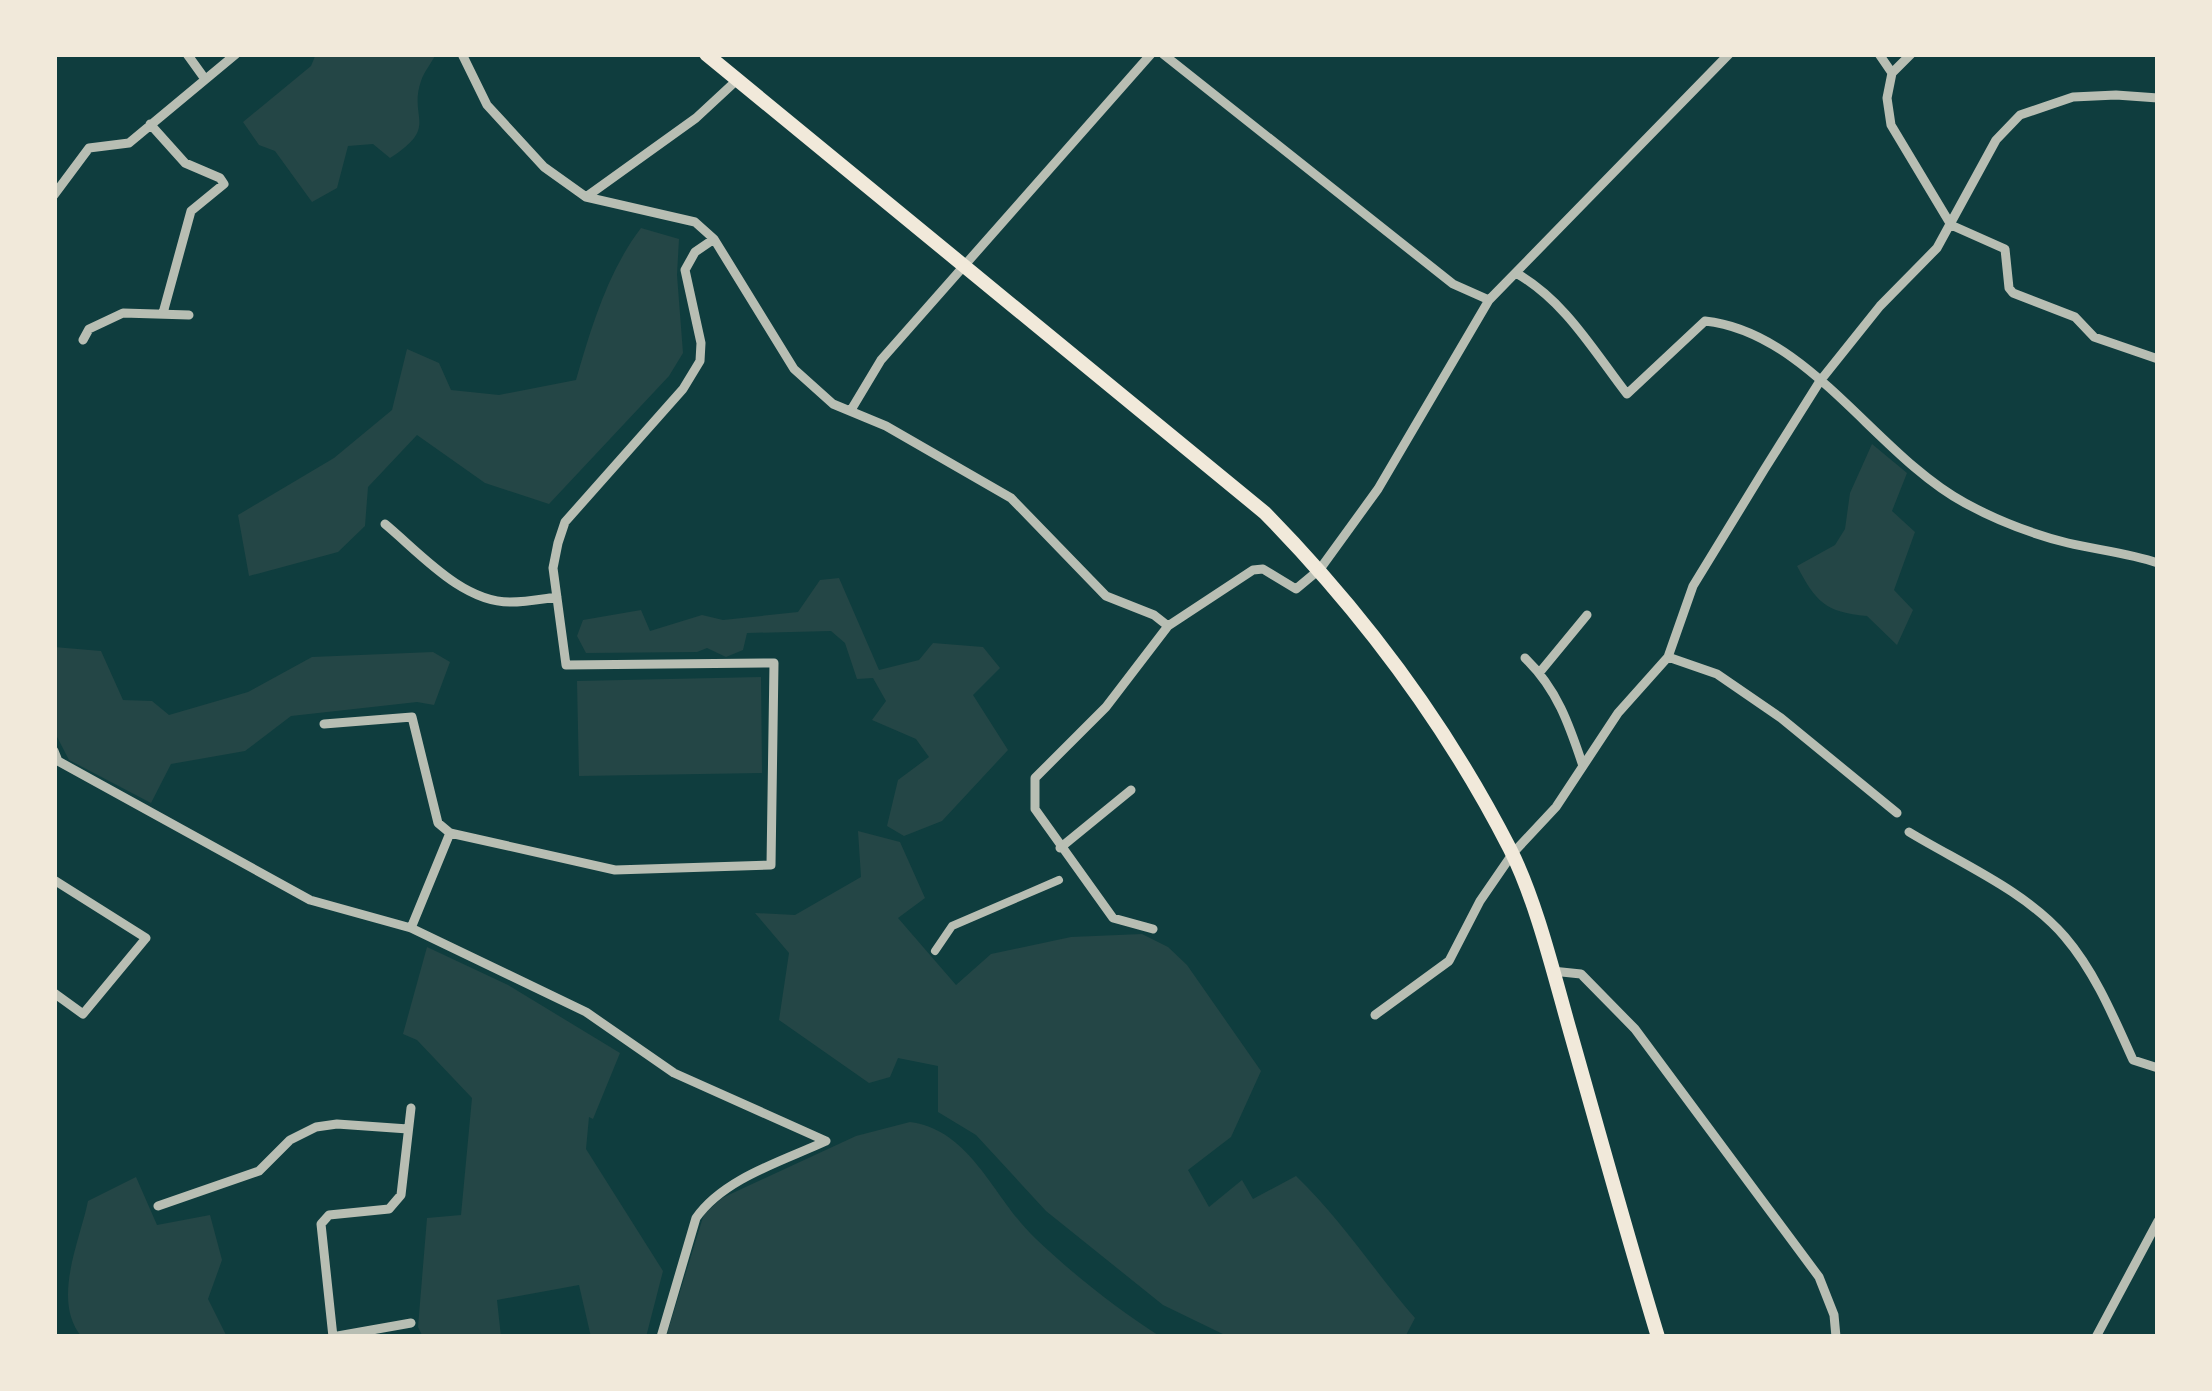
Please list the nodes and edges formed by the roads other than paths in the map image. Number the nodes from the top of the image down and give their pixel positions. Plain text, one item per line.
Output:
1 (187, 54) edge
2 (236, 54) edge
3 (463, 54) edge
4 (706, 54) edge
5 (1151, 54) edge
6 (1163, 54) edge
7 (1729, 54) edge
8 (1879, 54) edge
9 (1911, 54) edge
10 (1892, 73) junction
11 (205, 79) junction
12 (737, 80) junction
13 (2158, 98) edge
14 (150, 124) junction
15 (54, 195) edge
16 (586, 197) junction
17 (1952, 225) junction
18 (715, 238) junction
19 (964, 264) junction
20 (1516, 273) junction
21 (1489, 300) junction
22 (164, 313) junction
23 (189, 316) dead end
24 (83, 340) dead end
25 (2158, 359) edge
26 (1820, 381) junction
27 (851, 410) junction
28 (385, 524) dead end
29 (2158, 563) edge
30 (1320, 569) junction
31 (557, 597) junction
32 (1587, 615) dead end
33 (1168, 626) junction
34 (1669, 657) junction
35 (1526, 658) dead end
36 (1540, 673) junction
37 (324, 724) dead end
38 (54, 751) edge
39 (1583, 766) junction
40 (1131, 790) dead end
41 (1897, 813) dead end
42 (1909, 832) dead end
43 (450, 833) junction
44 (1060, 848) junction
45 (1513, 853) junction
46 (54, 880) edge
47 (1059, 880) dead end
48 (411, 928) junction
49 (1153, 929) dead end
50 (935, 951) dead end
51 (1552, 970) junction
52 (54, 993) edge
53 (1375, 1015) dead end
54 (2158, 1068) edge
55 (411, 1108) dead end
56 (408, 1130) junction
57 (158, 1205) dead end
58 (2158, 1221) edge
59 (411, 1323) dead end
60 (333, 1337) edge
61 (661, 1337) edge
62 (1658, 1337) edge
63 (1836, 1337) edge
64 (2096, 1337) edge

1 - 11 street
2 - 11 street
3 - 16 street
4 - 12 main road
5 - 19 street
6 - 21 street
7 - 20 street
8 - 10 street
9 - 10 street
10 - 17 street
11 - 14 street
12 - 16 street
12 - 19 main road
13 - 17 street
14 - 15 street
14 - 22 street
16 - 18 street
17 - 25 street
17 - 26 street
18 - 27 street
18 - 31 street
19 - 27 street
19 - 30 main road
20 - 21 street
20 - 26 street
21 - 30 street
22 - 23 street
22 - 24 street
26 - 29 street
26 - 34 street
27 - 33 street
28 - 31 street
30 - 33 street
30 - 45 main road
31 - 43 street
32 - 36 street
33 - 44 street
34 - 39 street
34 - 41 street
35 - 36 street
36 - 39 street
37 - 43 street
38 - 48 street
39 - 45 street
40 - 44 street
42 - 54 street
43 - 48 street
44 - 49 street
45 - 51 main road
45 - 53 street
46 - 52 street
47 - 50 street
48 - 61 street
51 - 62 main road
51 - 63 street
55 - 56 street
56 - 57 street
56 - 60 street
58 - 64 street
59 - 60 street

